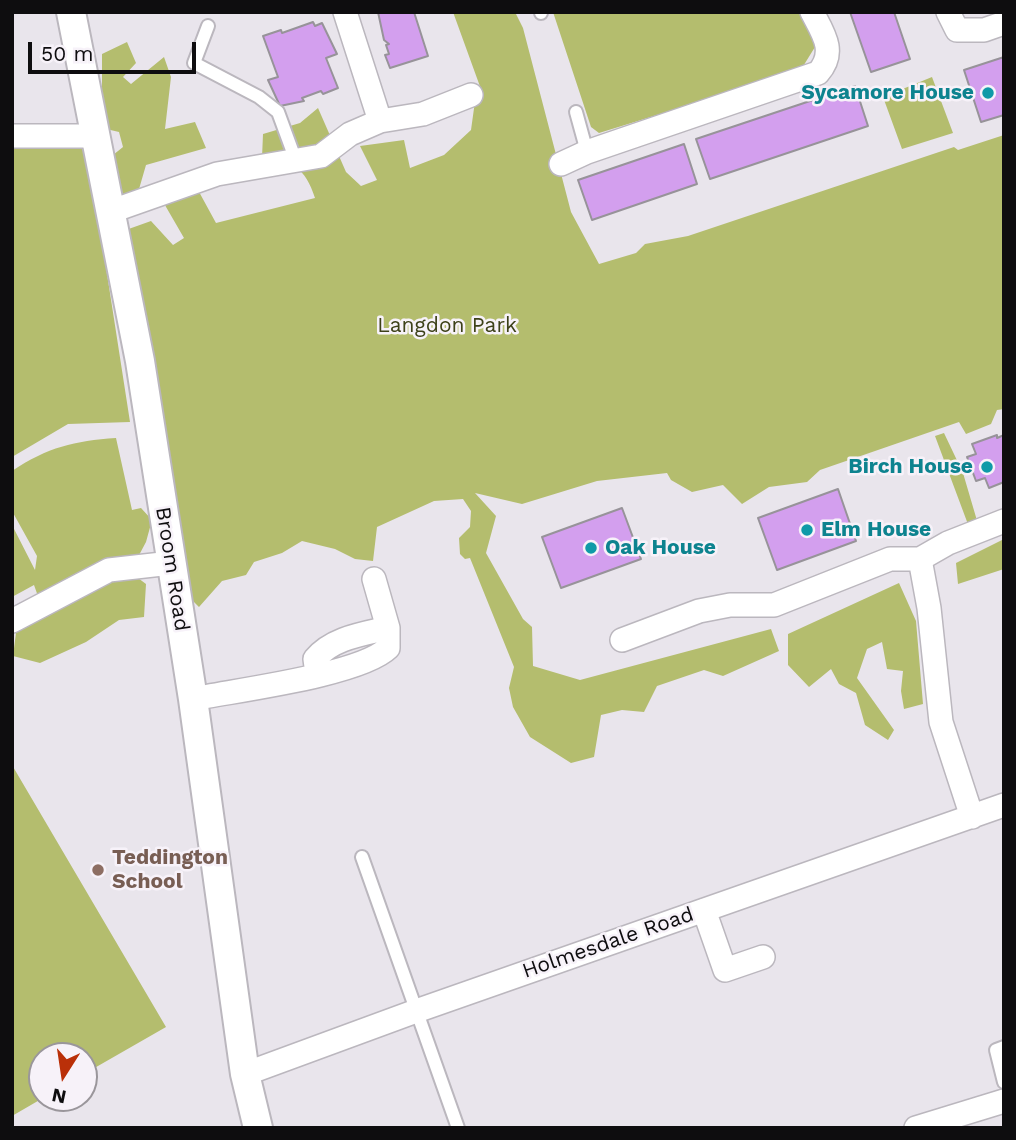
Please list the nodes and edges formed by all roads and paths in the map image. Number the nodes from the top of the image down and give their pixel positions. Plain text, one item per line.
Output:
1 (71, 12) edge
2 (345, 12) edge
3 (812, 12) edge
4 (948, 12) edge
5 (1004, 23) edge
6 (208, 26) dead end
7 (471, 95) dead end
8 (576, 112) dead end
9 (380, 121) junction
10 (12, 136) edge
11 (96, 136) junction
12 (587, 152) junction
13 (296, 161) junction
14 (561, 164) dead end
15 (112, 211) junction
16 (1004, 521) edge
17 (920, 559) junction
18 (171, 563) junction
19 (374, 579) dead end
20 (12, 621) edge
21 (622, 640) dead end
22 (193, 699) junction
23 (1004, 805) edge
24 (972, 817) junction
25 (362, 857) dead end
26 (704, 910) junction
27 (763, 957) dead end
28 (418, 1010) junction
29 (1004, 1047) edge
30 (245, 1074) junction
31 (1004, 1082) edge
32 (1004, 1101) edge
33 (258, 1128) edge
34 (458, 1128) edge
35 (916, 1128) edge

1 - 11 street, Broom Road
2 - 9 street
3 - 12 street
4 - 5 street
6 - 13 lane
7 - 9 street
8 - 12 lane
9 - 13 street
10 - 11 street
11 - 15 street, Broom Road
12 - 14 street
13 - 15 street
15 - 18 street, Broom Road
16 - 17 street
17 - 21 street
17 - 24 street
18 - 20 street
18 - 22 street, Broom Road
19 - 22 street
22 - 30 street, Broom Road
23 - 24 street, Holmesdale Road
24 - 26 street, Holmesdale Road
25 - 28 lane
26 - 27 street
26 - 28 street, Holmesdale Road
28 - 30 street, Holmesdale Road
28 - 34 lane
29 - 31 lane
30 - 33 street, Broom Road
32 - 35 street

